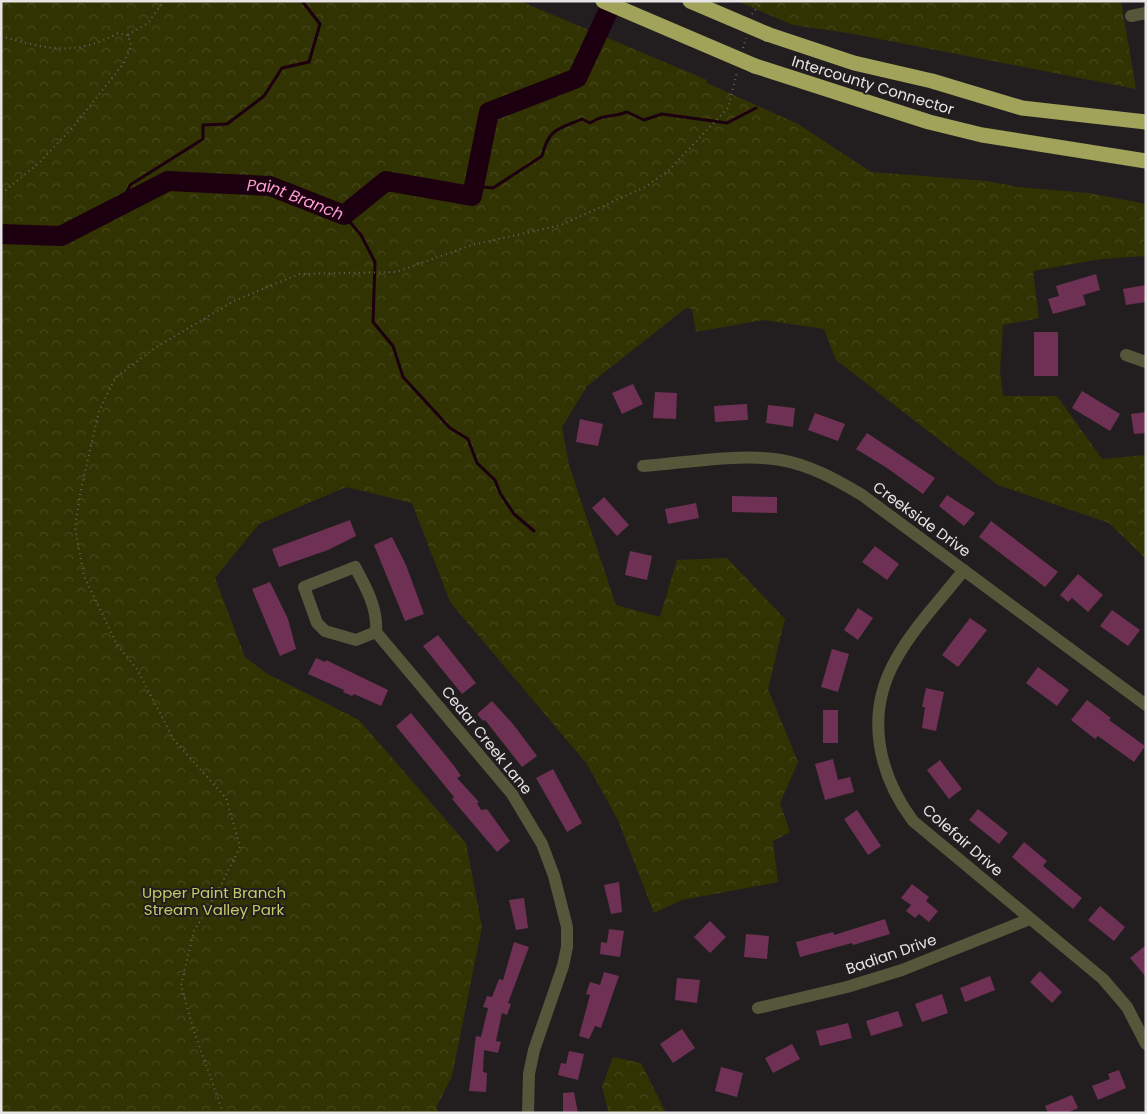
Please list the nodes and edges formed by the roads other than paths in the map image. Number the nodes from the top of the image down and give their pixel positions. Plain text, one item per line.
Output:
1 (603, 1) edge
2 (690, 1) edge
3 (1146, 13) edge
4 (1131, 16) dead end
5 (1146, 122) edge
6 (1146, 161) edge
7 (1126, 355) dead end
8 (1146, 362) edge
9 (643, 466) dead end
10 (964, 570) junction
11 (376, 632) junction
12 (1146, 704) edge
13 (1030, 919) junction
14 (758, 1008) dead end
15 (1146, 1044) edge
16 (528, 1113) edge

1 - 6 highway, Intercounty Connector, bridge
2 - 5 highway, Intercounty Connector, bridge
3 - 4 street
7 - 8 street
9 - 10 street, Creekside Drive
10 - 12 street, Creekside Drive
10 - 13 street, Colefair Drive
11 - 11 street
11 - 16 street, Cedar Creek Lane
13 - 14 street, Badian Drive
13 - 15 street, Colefair Drive

